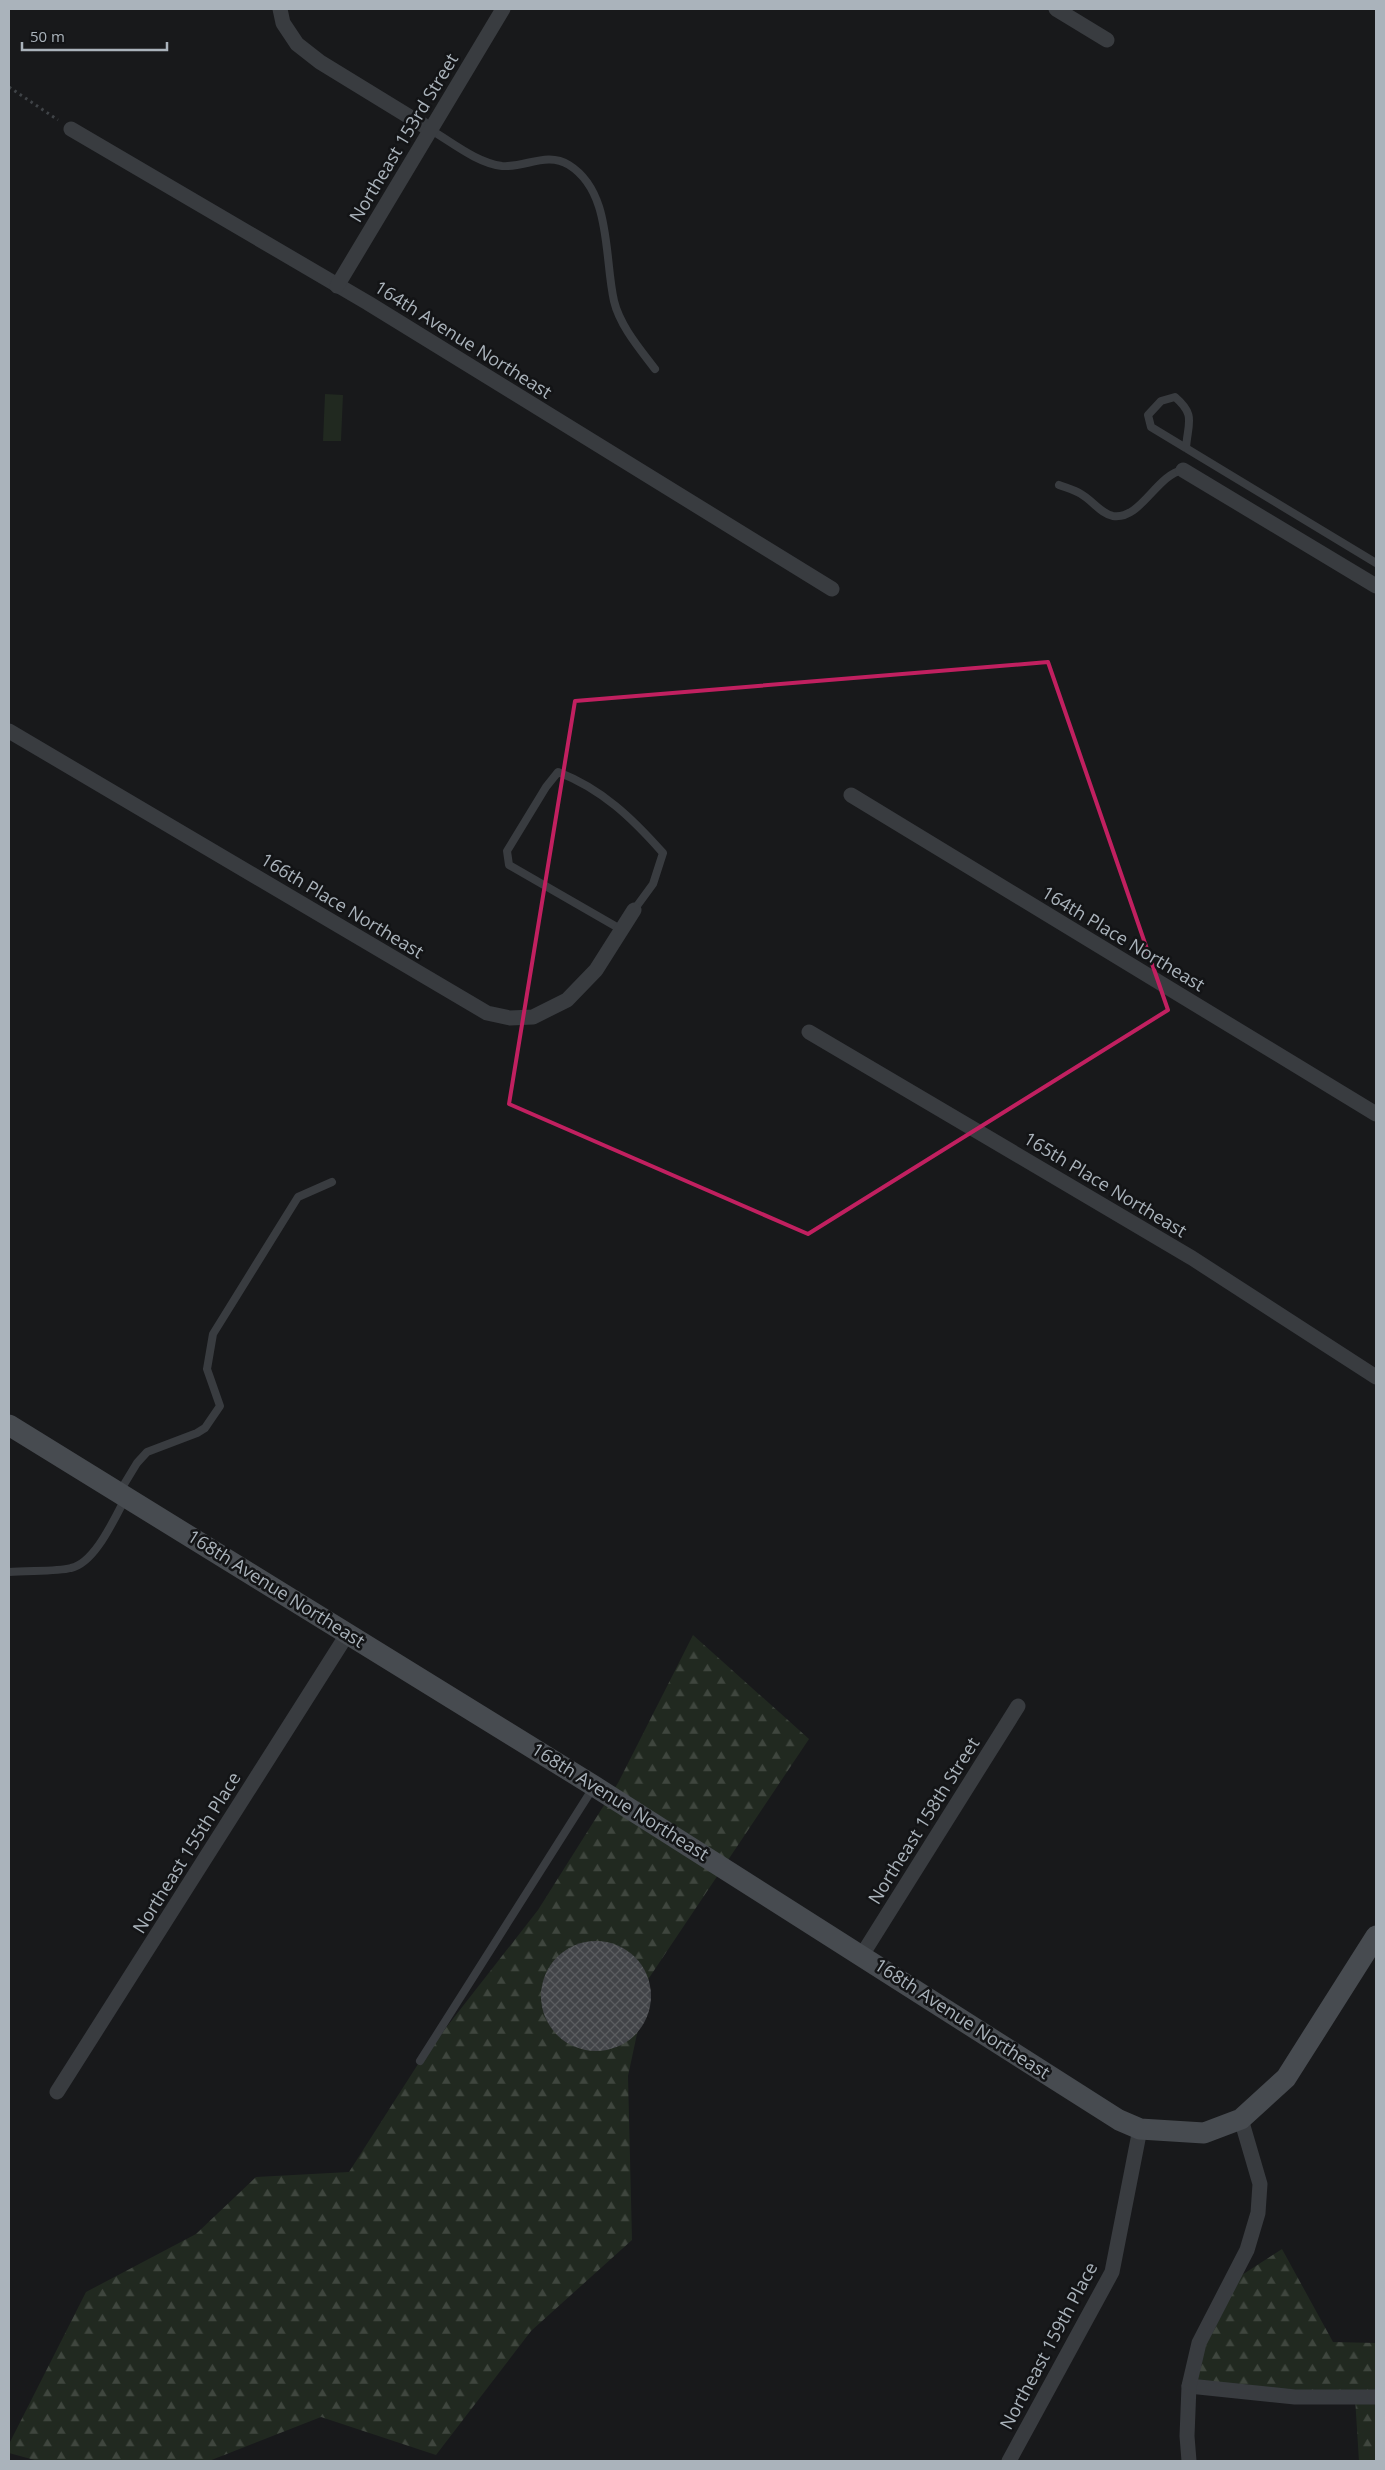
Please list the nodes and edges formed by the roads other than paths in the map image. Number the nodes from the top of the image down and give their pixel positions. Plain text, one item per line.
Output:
1 (280, 9) edge
2 (503, 9) edge
3 (1056, 9) edge
4 (1107, 40) dead end
5 (71, 129) road end
6 (431, 130) junction
7 (337, 286) junction
8 (656, 369) dead end
9 (1186, 448) junction
10 (1183, 470) joint
11 (1059, 485) dead end
12 (1376, 563) edge
13 (1376, 586) edge
14 (832, 589) dead end
15 (9, 731) edge
16 (851, 795) dead end
17 (634, 910) joint
18 (622, 930) junction
19 (809, 1032) dead end
20 (1376, 1114) edge
21 (332, 1182) dead end
22 (1376, 1377) edge
23 (9, 1425) edge
24 (123, 1495) junction
25 (9, 1572) edge
26 (348, 1633) junction
27 (1018, 1706) dead end
28 (594, 1786) junction
29 (1376, 1936) edge
30 (862, 1955) junction
31 (420, 2061) dead end
32 (57, 2092) dead end
33 (1241, 2119) junction
34 (1140, 2129) junction
35 (1189, 2386) junction
36 (1376, 2397) edge
37 (1009, 2461) edge
38 (1189, 2461) edge

1 - 6 street
2 - 6 street, Northeast 153rd Street
3 - 4 street
5 - 7 street, 164th Avenue Northeast
6 - 7 street, Northeast 153rd Street
6 - 8 lane
7 - 14 street, 164th Avenue Northeast
9 - 9 lane
9 - 12 lane
10 - 11 lane
10 - 13 street
15 - 18 street, 166th Place Northeast
16 - 20 street, 164th Place Northeast
17 - 18 street, 166th Place Northeast
17 - 18 lane
19 - 22 street, 165th Place Northeast
21 - 24 lane
23 - 24 street, 168th Avenue Northeast
24 - 25 lane
24 - 26 street, 168th Avenue Northeast
26 - 28 street, 168th Avenue Northeast
26 - 32 street, Northeast 155th Place
27 - 30 street, Northeast 158th Street
28 - 30 street, 168th Avenue Northeast
28 - 31 lane
29 - 33 street
30 - 34 street, 168th Avenue Northeast
33 - 34 street, 168th Avenue Northeast
33 - 35 street
34 - 37 street, Northeast 159th Place
35 - 36 street
35 - 38 street

